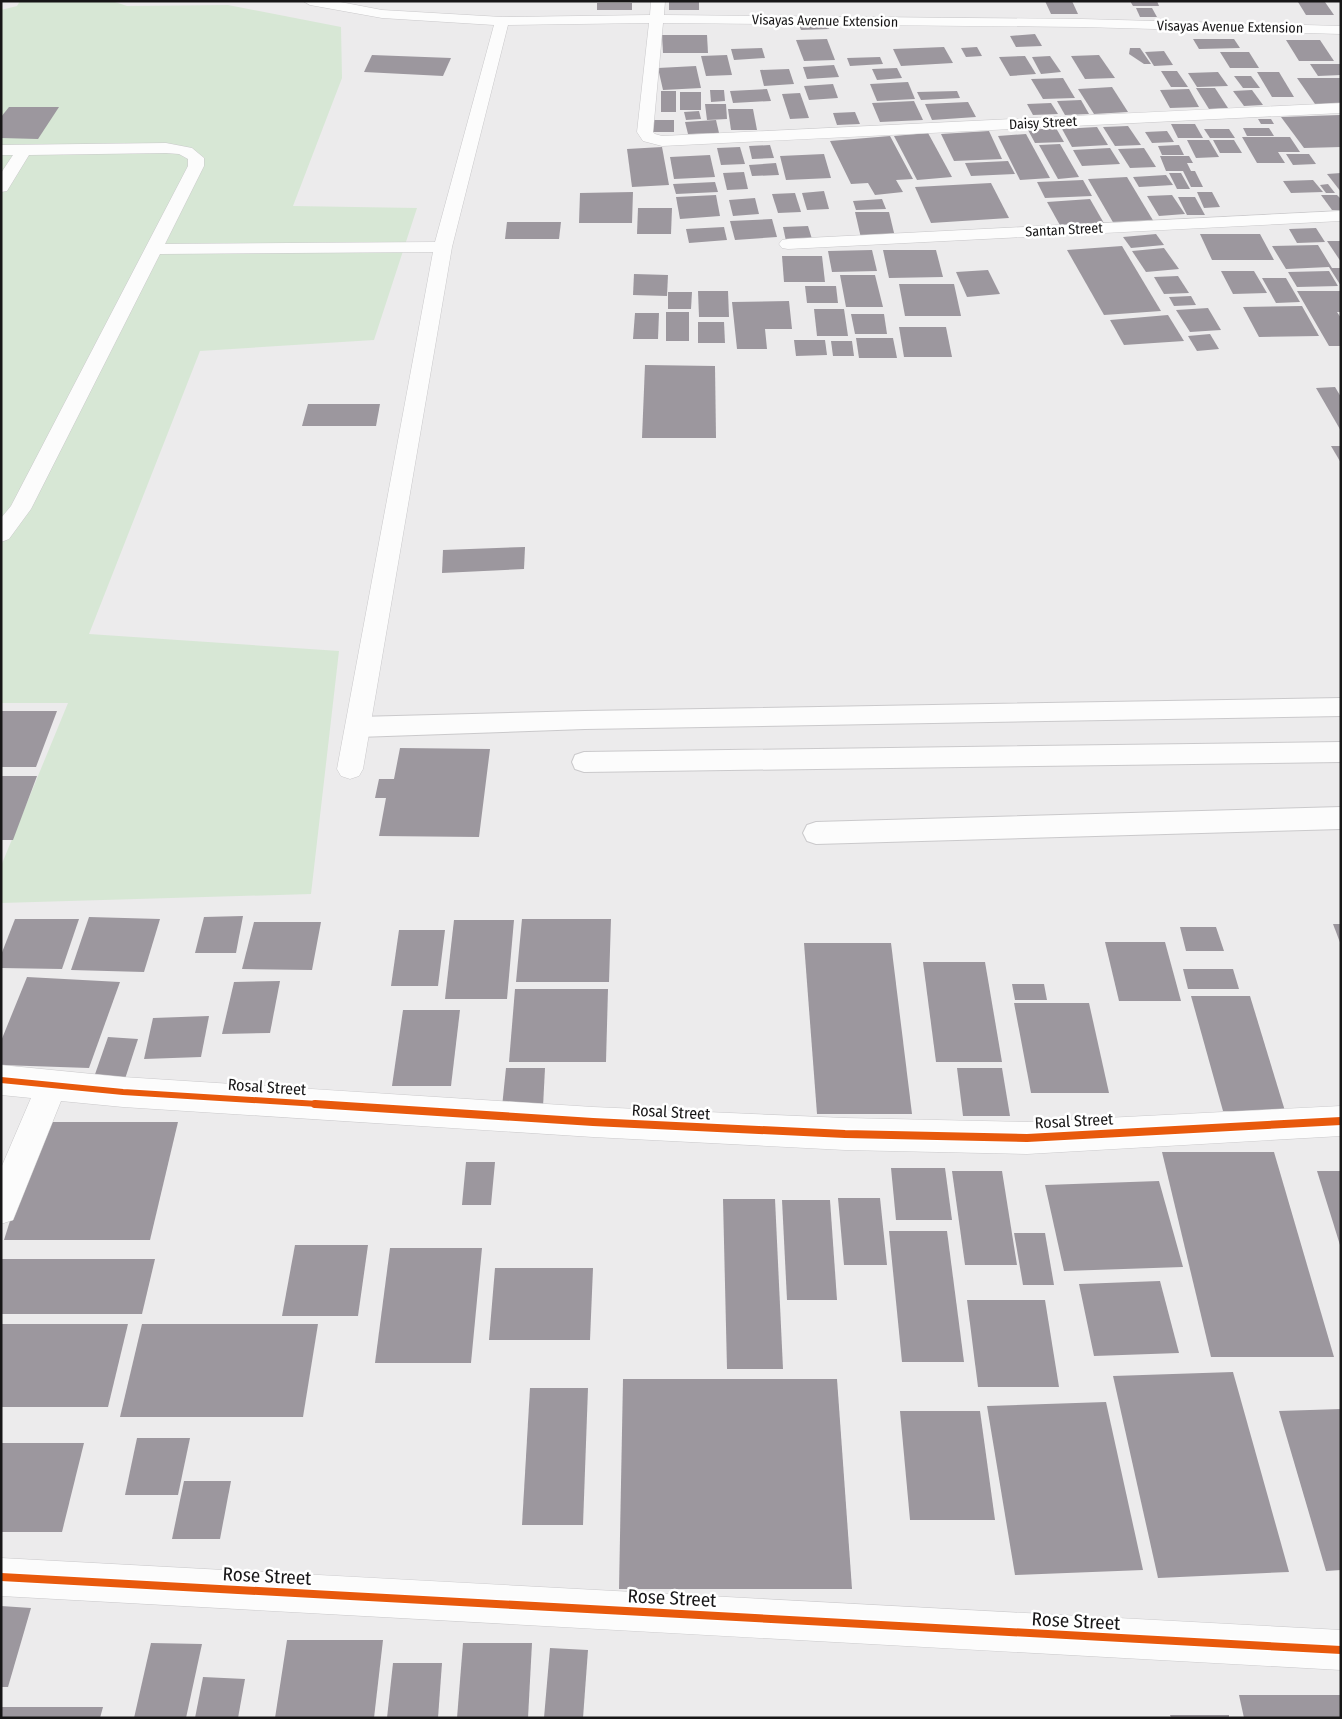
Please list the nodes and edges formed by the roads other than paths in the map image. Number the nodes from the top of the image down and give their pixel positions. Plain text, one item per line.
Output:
1 (310, 1) edge
2 (658, 1) edge
3 (657, 19) junction
4 (502, 21) junction
5 (1341, 30) edge
6 (1341, 108) edge
7 (1, 150) edge
8 (24, 150) junction
9 (1, 187) edge
10 (1341, 216) edge
11 (788, 244) dead end
12 (443, 247) junction
13 (153, 249) junction
14 (1, 534) edge
15 (1341, 707) edge
16 (867, 717) junction
17 (358, 727) junction
18 (1341, 752) edge
19 (873, 758) junction
20 (584, 762) dead end
21 (350, 769) dead end
22 (1341, 818) edge
23 (816, 833) dead end
24 (1, 1080) edge
25 (51, 1086) junction
26 (1341, 1121) edge
27 (1, 1208) edge
28 (1, 1576) edge
29 (1341, 1650) edge

1 - 4 street, Visayas Avenue Extension
2 - 3 street
3 - 4 street, Visayas Avenue Extension
3 - 5 street, Visayas Avenue Extension
3 - 6 street, Daisy Street
4 - 12 street
7 - 8 street
8 - 9 street
8 - 13 street
10 - 11 street, Santan Street
12 - 13 street
12 - 17 street
13 - 14 street
15 - 16 lane
16 - 17 lane
16 - 19 lane
17 - 21 street
18 - 19 lane
19 - 20 lane
22 - 23 lane
24 - 25 street, Rosal Street
25 - 26 street, Rosal Street
25 - 27 street
28 - 29 street, Rose Street

